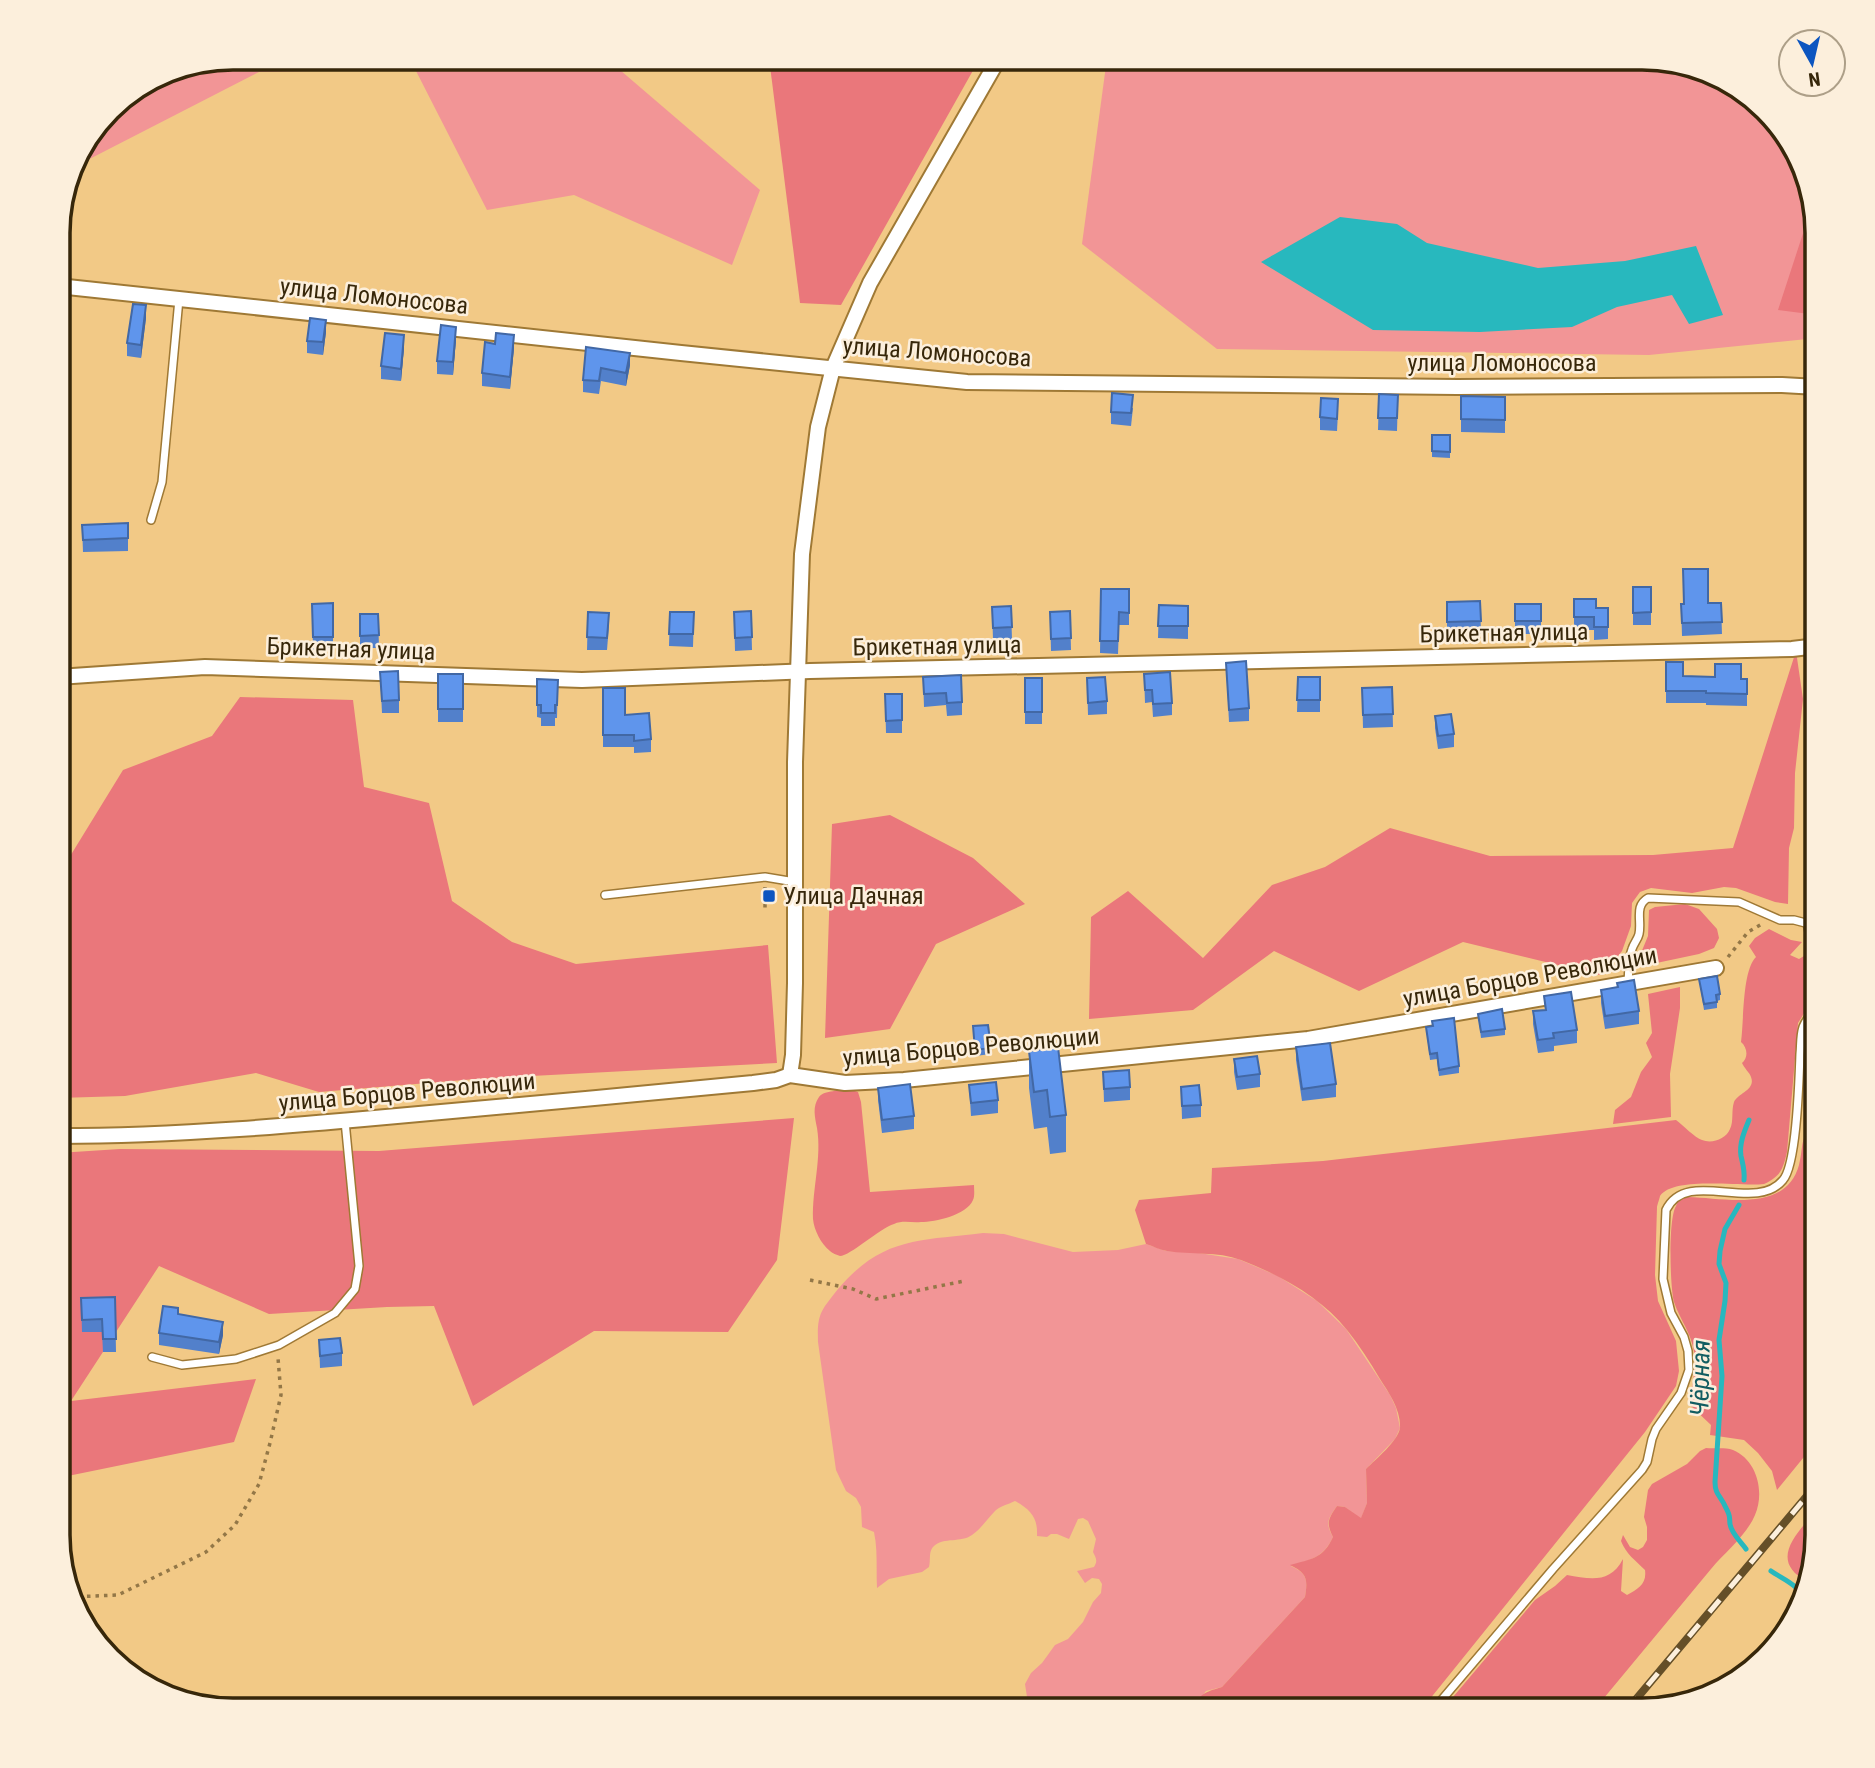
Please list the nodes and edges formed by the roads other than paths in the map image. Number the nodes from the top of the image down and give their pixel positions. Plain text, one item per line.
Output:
1 (992, 70) edge
2 (70, 287) edge
3 (180, 298) junction
4 (834, 368) junction
5 (1805, 387) edge
6 (151, 520) dead end
7 (1805, 647) edge
8 (797, 673) junction
9 (70, 676) edge
10 (795, 882) junction
11 (605, 895) dead end
12 (1805, 923) edge
13 (1716, 968) road end
14 (1628, 984) junction
15 (1805, 1023) edge
16 (790, 1075) junction
17 (345, 1121) junction
18 (70, 1136) edge
19 (152, 1357) dead end
20 (1443, 1698) edge

1 - 4 street
2 - 3 street, улица Ломоносова
3 - 4 street, улица Ломоносова
3 - 6 lane
4 - 5 street, улица Ломоносова
4 - 8 street
7 - 8 street, Брикетная улица
8 - 9 street, Брикетная улица
8 - 10 street
10 - 11 lane
10 - 16 street
12 - 14 lane
13 - 14 street, улица Борцов Революции
14 - 16 street, улица Борцов Революции
15 - 20 lane
16 - 17 street, улица Борцов Революции
17 - 18 street, улица Борцов Революции
17 - 19 lane

